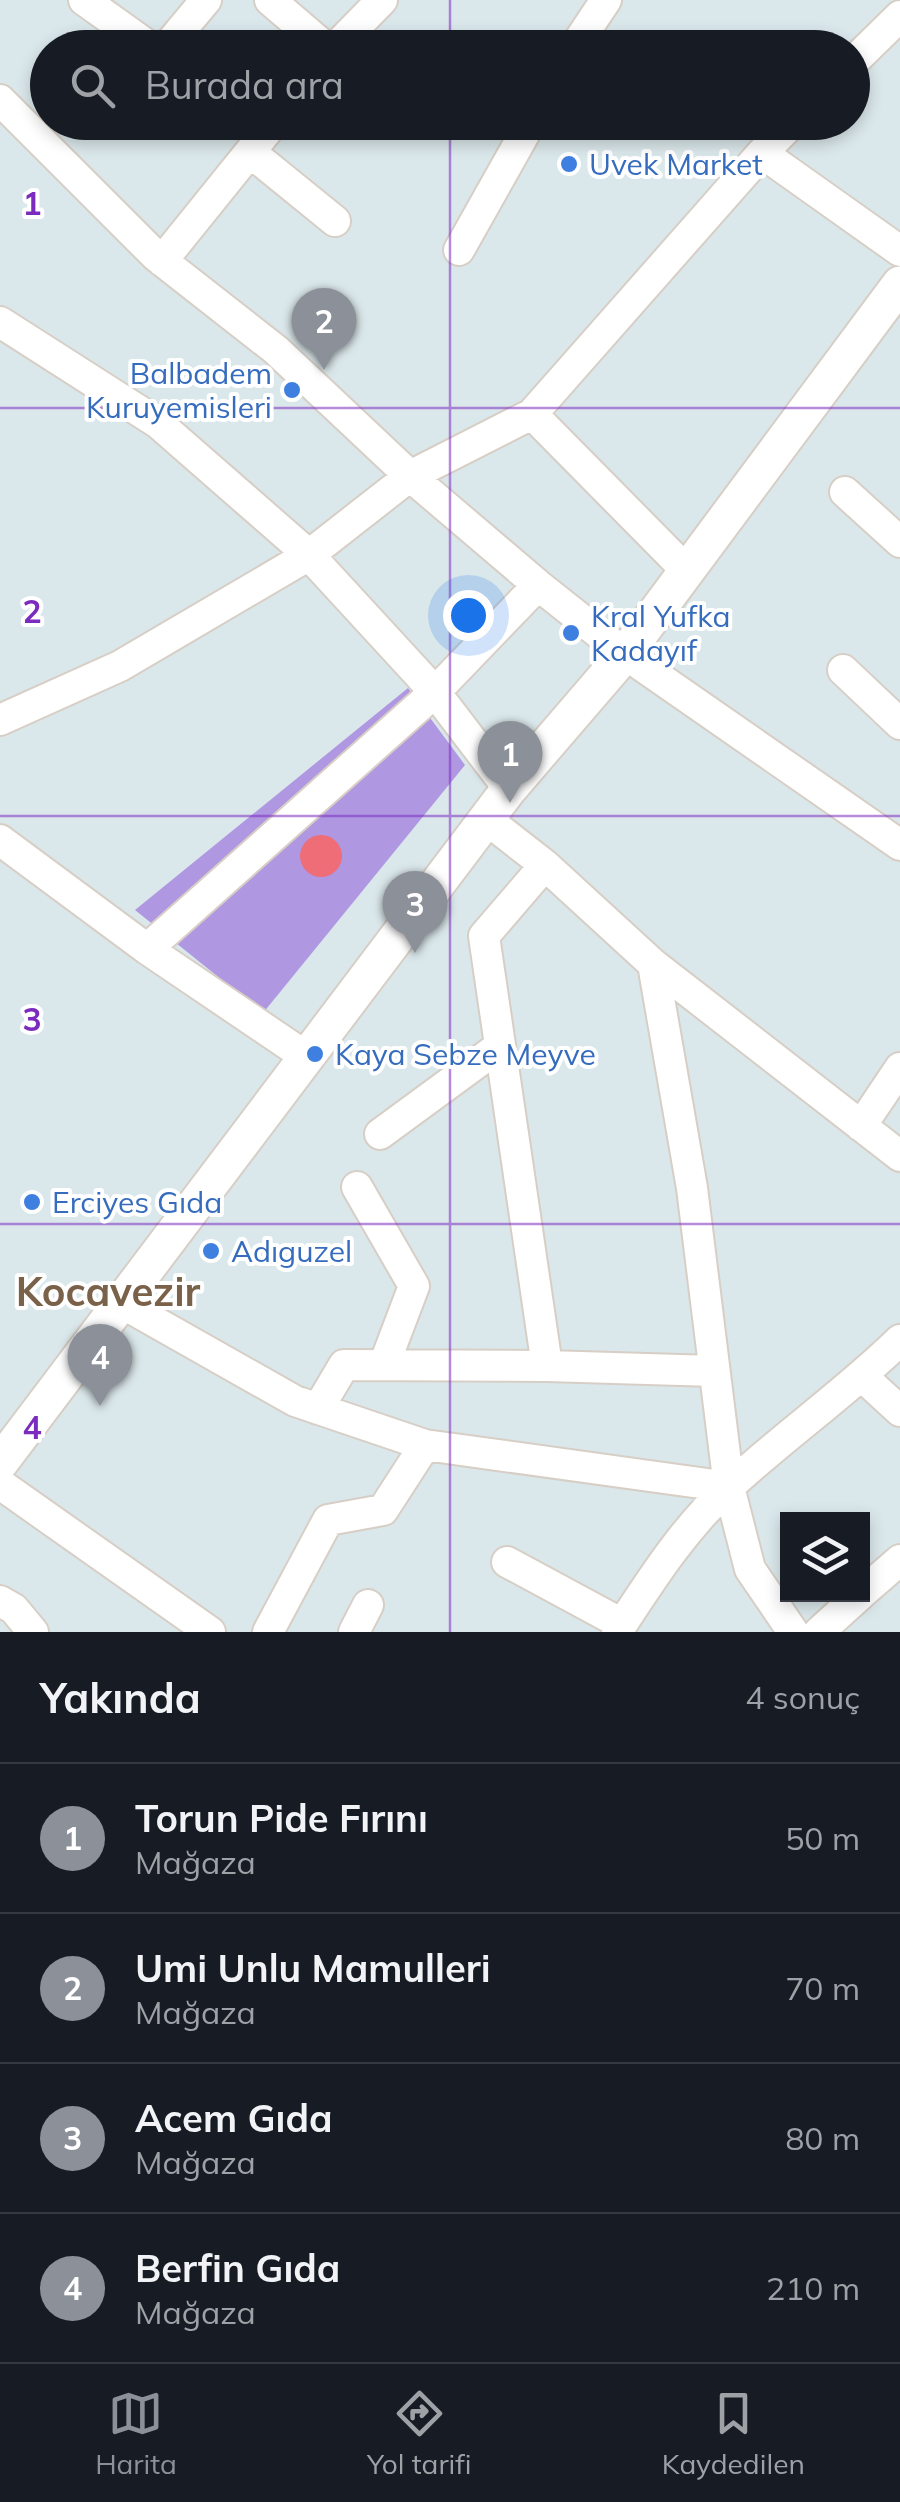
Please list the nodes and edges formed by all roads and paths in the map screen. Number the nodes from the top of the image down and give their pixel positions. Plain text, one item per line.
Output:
1 (84, 0) edge
2 (206, 0) edge
3 (270, 0) edge
4 (382, 0) edge
5 (606, 0) edge
6 (900, 16) edge
7 (126, 30) edge
8 (181, 30) edge
9 (305, 30) edge
10 (353, 30) edge
11 (586, 30) edge
12 (870, 45) edge
13 (0, 100) edge
14 (30, 130) edge
15 (40, 140) edge
16 (256, 140) edge
17 (269, 140) edge
18 (521, 140) edge
19 (775, 140) edge
20 (762, 153) junction
21 (336, 221) dead end
22 (459, 250) dead end
23 (900, 252) edge
24 (162, 261) junction
25 (900, 284) edge
26 (4, 334) edge
27 (532, 414) junction
28 (410, 476) junction
29 (845, 492) dead end
30 (900, 542) edge
31 (309, 555) junction
32 (686, 570) junction
33 (538, 585) junction
34 (625, 654) junction
35 (842, 670) dead end
36 (434, 692) junction
37 (0, 720) edge
38 (900, 724) edge
39 (509, 789) junction
40 (486, 819) junction
41 (0, 840) edge
42 (900, 845) edge
43 (546, 865) junction
44 (147, 949) junction
45 (653, 964) junction
46 (500, 1046) junction
47 (305, 1056) junction
48 (900, 1068) edge
49 (861, 1126) junction
50 (380, 1134) dead end
51 (900, 1156) edge
52 (356, 1187) dead end
53 (120, 1302) junction
54 (900, 1340) edge
55 (384, 1365) junction
56 (548, 1366) junction
57 (714, 1372) junction
58 (862, 1376) junction
59 (318, 1409) junction
60 (900, 1411) edge
61 (425, 1446) junction
62 (0, 1464) edge
63 (0, 1484) edge
64 (728, 1487) junction
65 (900, 1560) edge
66 (507, 1562) dead end
67 (870, 1587) edge
68 (0, 1601) edge
69 (853, 1602) edge
70 (620, 1628) edge
71 (33, 1632) edge
72 (210, 1632) edge
73 (268, 1632) edge
74 (793, 1632) edge
75 (819, 1632) edge

1 - 7 street
2 - 8 street
3 - 9 street
4 - 10 street
5 - 11 street
6 - 12 street
13 - 14 street
15 - 24 street
16 - 24 street
17 - 21 street
18 - 22 street
19 - 20 street
20 - 23 street
20 - 27 street
24 - 28 street
25 - 32 street
26 - 31 street
27 - 28 street
27 - 32 street
28 - 31 street
28 - 33 street
29 - 30 street
31 - 36 street
31 - 37 street
32 - 34 street
33 - 34 street
33 - 36 street
34 - 39 street
34 - 42 street
35 - 38 street
36 - 39 street
36 - 44 street
39 - 40 street
40 - 43 street
40 - 47 street
41 - 44 street
43 - 45 street
43 - 46 street
44 - 47 street
45 - 49 street
45 - 57 street
46 - 50 street
46 - 56 street
47 - 53 street
48 - 49 street
49 - 51 street
52 - 55 street
53 - 59 street
53 - 62 street
54 - 58 street
55 - 56 street
55 - 59 street
56 - 57 street
57 - 64 street
58 - 60 street
58 - 64 street
59 - 61 street
61 - 64 street
61 - 73 street
63 - 72 street
64 - 70 street
64 - 74 street
65 - 67 street
66 - 70 street
68 - 71 street
69 - 75 street

